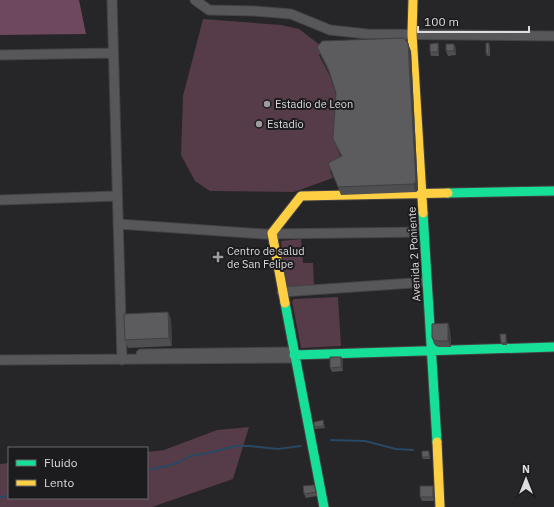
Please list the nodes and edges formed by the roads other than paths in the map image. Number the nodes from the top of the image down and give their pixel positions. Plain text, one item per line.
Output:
1 (112, 0) edge
2 (195, 0) edge
3 (413, 0) edge
4 (412, 34) junction
5 (554, 36) edge
6 (113, 53) junction
7 (0, 55) edge
8 (554, 191) edge
9 (422, 194) junction
10 (117, 196) junction
11 (0, 200) edge
12 (118, 224) junction
13 (424, 232) junction
14 (272, 233) junction
15 (427, 282) junction
16 (282, 292) junction
17 (554, 347) edge
18 (432, 351) junction
19 (0, 355) edge
20 (294, 355) junction
21 (121, 357) junction
22 (0, 360) edge
23 (324, 507) edge
24 (440, 507) edge

1 - 6 street
2 - 4 street
3 - 4 street, Avenida 2 Poniente
4 - 5 street
4 - 9 street, Avenida 2 Poniente
6 - 7 street
6 - 10 street
8 - 9 street
9 - 13 street, Avenida 2 Poniente
9 - 14 street
10 - 11 street
10 - 12 street
12 - 14 street
12 - 21 street
13 - 14 street
13 - 15 street, Avenida 2 Poniente
14 - 16 street
15 - 16 street
15 - 18 street, Avenida 2 Poniente
16 - 20 street
17 - 18 street
18 - 20 street
18 - 24 street, Avenida 2 Poniente
19 - 21 street
20 - 21 street
20 - 23 street
21 - 22 street

